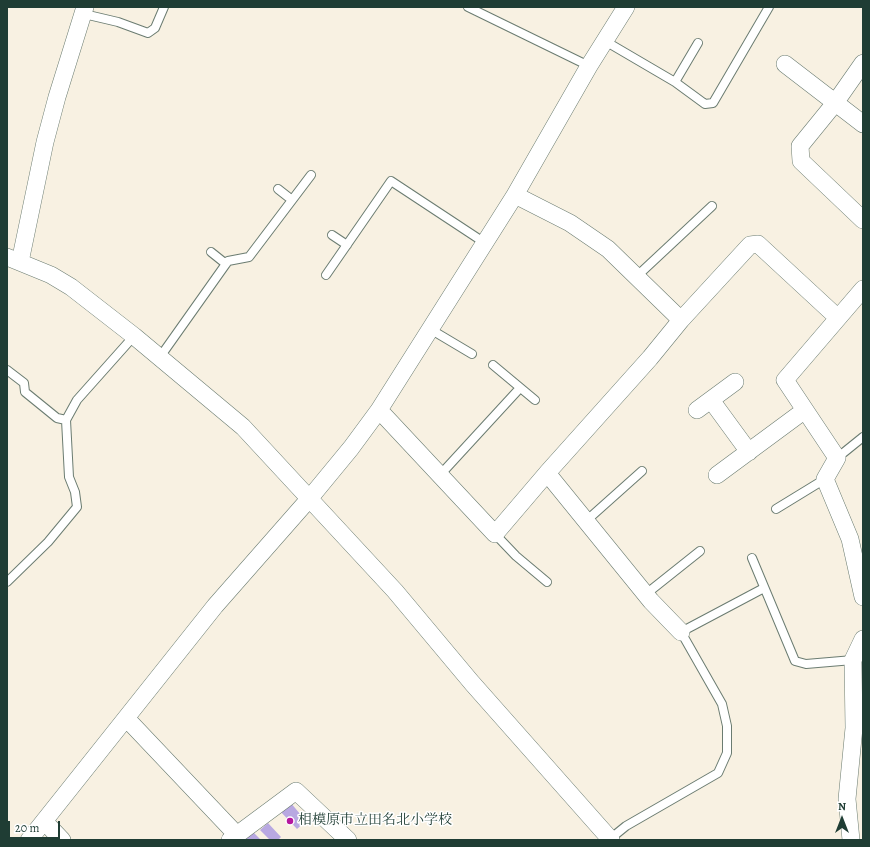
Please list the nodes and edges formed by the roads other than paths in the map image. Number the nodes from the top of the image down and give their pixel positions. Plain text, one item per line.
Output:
1 (164, 7) edge
2 (468, 7) edge
3 (626, 7) edge
4 (769, 7) edge
5 (85, 10) edge
6 (605, 41) junction
7 (698, 43) dead end
8 (863, 63) edge
9 (785, 64) dead end
10 (589, 66) junction
11 (675, 82) junction
12 (835, 103) junction
13 (863, 124) edge
14 (311, 175) dead end
15 (278, 189) dead end
16 (515, 195) junction
17 (292, 200) junction
18 (712, 206) dead end
19 (863, 220) edge
20 (332, 235) dead end
21 (485, 243) junction
22 (347, 245) junction
23 (211, 252) dead end
24 (14, 259) edge
25 (226, 264) junction
26 (326, 275) dead end
27 (636, 277) junction
28 (863, 289) edge
29 (838, 318) junction
30 (681, 320) junction
31 (430, 330) junction
32 (134, 336) junction
33 (472, 354) dead end
34 (160, 357) junction
35 (494, 364) dead end
36 (7, 370) edge
37 (734, 382) dead end
38 (520, 388) junction
39 (535, 400) dead end
40 (711, 400) junction
41 (379, 410) junction
42 (697, 410) dead end
43 (805, 410) junction
44 (66, 420) junction
45 (863, 437) edge
46 (749, 452) junction
47 (837, 458) junction
48 (642, 471) dead end
49 (547, 473) junction
50 (440, 475) junction
51 (717, 475) dead end
52 (825, 479) junction
53 (309, 499) junction
54 (776, 509) dead end
55 (586, 521) junction
56 (495, 534) junction
57 (700, 551) dead end
58 (752, 558) dead end
59 (7, 582) edge
60 (547, 582) dead end
61 (764, 588) junction
62 (646, 594) junction
63 (863, 597) edge
64 (681, 632) junction
65 (863, 639) edge
66 (853, 660) junction
67 (126, 718) junction
68 (44, 821) junction
69 (233, 837) edge
70 (611, 839) edge
71 (29, 840) edge
72 (62, 840) edge
73 (348, 840) edge
74 (851, 840) edge

1 - 5 lane
2 - 10 lane
3 - 6 street
4 - 11 lane
5 - 24 street
6 - 10 street
6 - 11 lane
7 - 11 lane
8 - 12 street
9 - 12 street
10 - 16 street
12 - 13 street
12 - 19 street
14 - 17 lane
15 - 17 lane
16 - 21 street
16 - 27 street
17 - 25 lane
18 - 27 lane
20 - 22 lane
21 - 22 lane
21 - 31 street
22 - 26 lane
23 - 25 lane
24 - 32 street
25 - 34 lane
27 - 30 street
28 - 29 street
29 - 30 street
29 - 43 street
30 - 49 street
31 - 33 lane
31 - 41 street
32 - 34 street
32 - 44 lane
34 - 53 street
35 - 38 lane
36 - 44 lane
37 - 40 street
38 - 39 lane
38 - 50 lane
40 - 42 street
40 - 46 street
41 - 50 street
41 - 53 street
43 - 46 street
43 - 47 street
44 - 59 lane
45 - 47 lane
46 - 51 street
47 - 52 street
48 - 55 lane
49 - 55 street
49 - 56 street
50 - 56 street
52 - 54 lane
52 - 63 street
53 - 67 street
53 - 70 street
55 - 62 street
56 - 60 lane
57 - 62 lane
58 - 61 lane
61 - 64 lane
61 - 66 lane
62 - 64 street
64 - 70 lane
65 - 66 street
66 - 74 street
67 - 68 street
67 - 69 street
68 - 71 street
68 - 72 street
69 - 73 street

